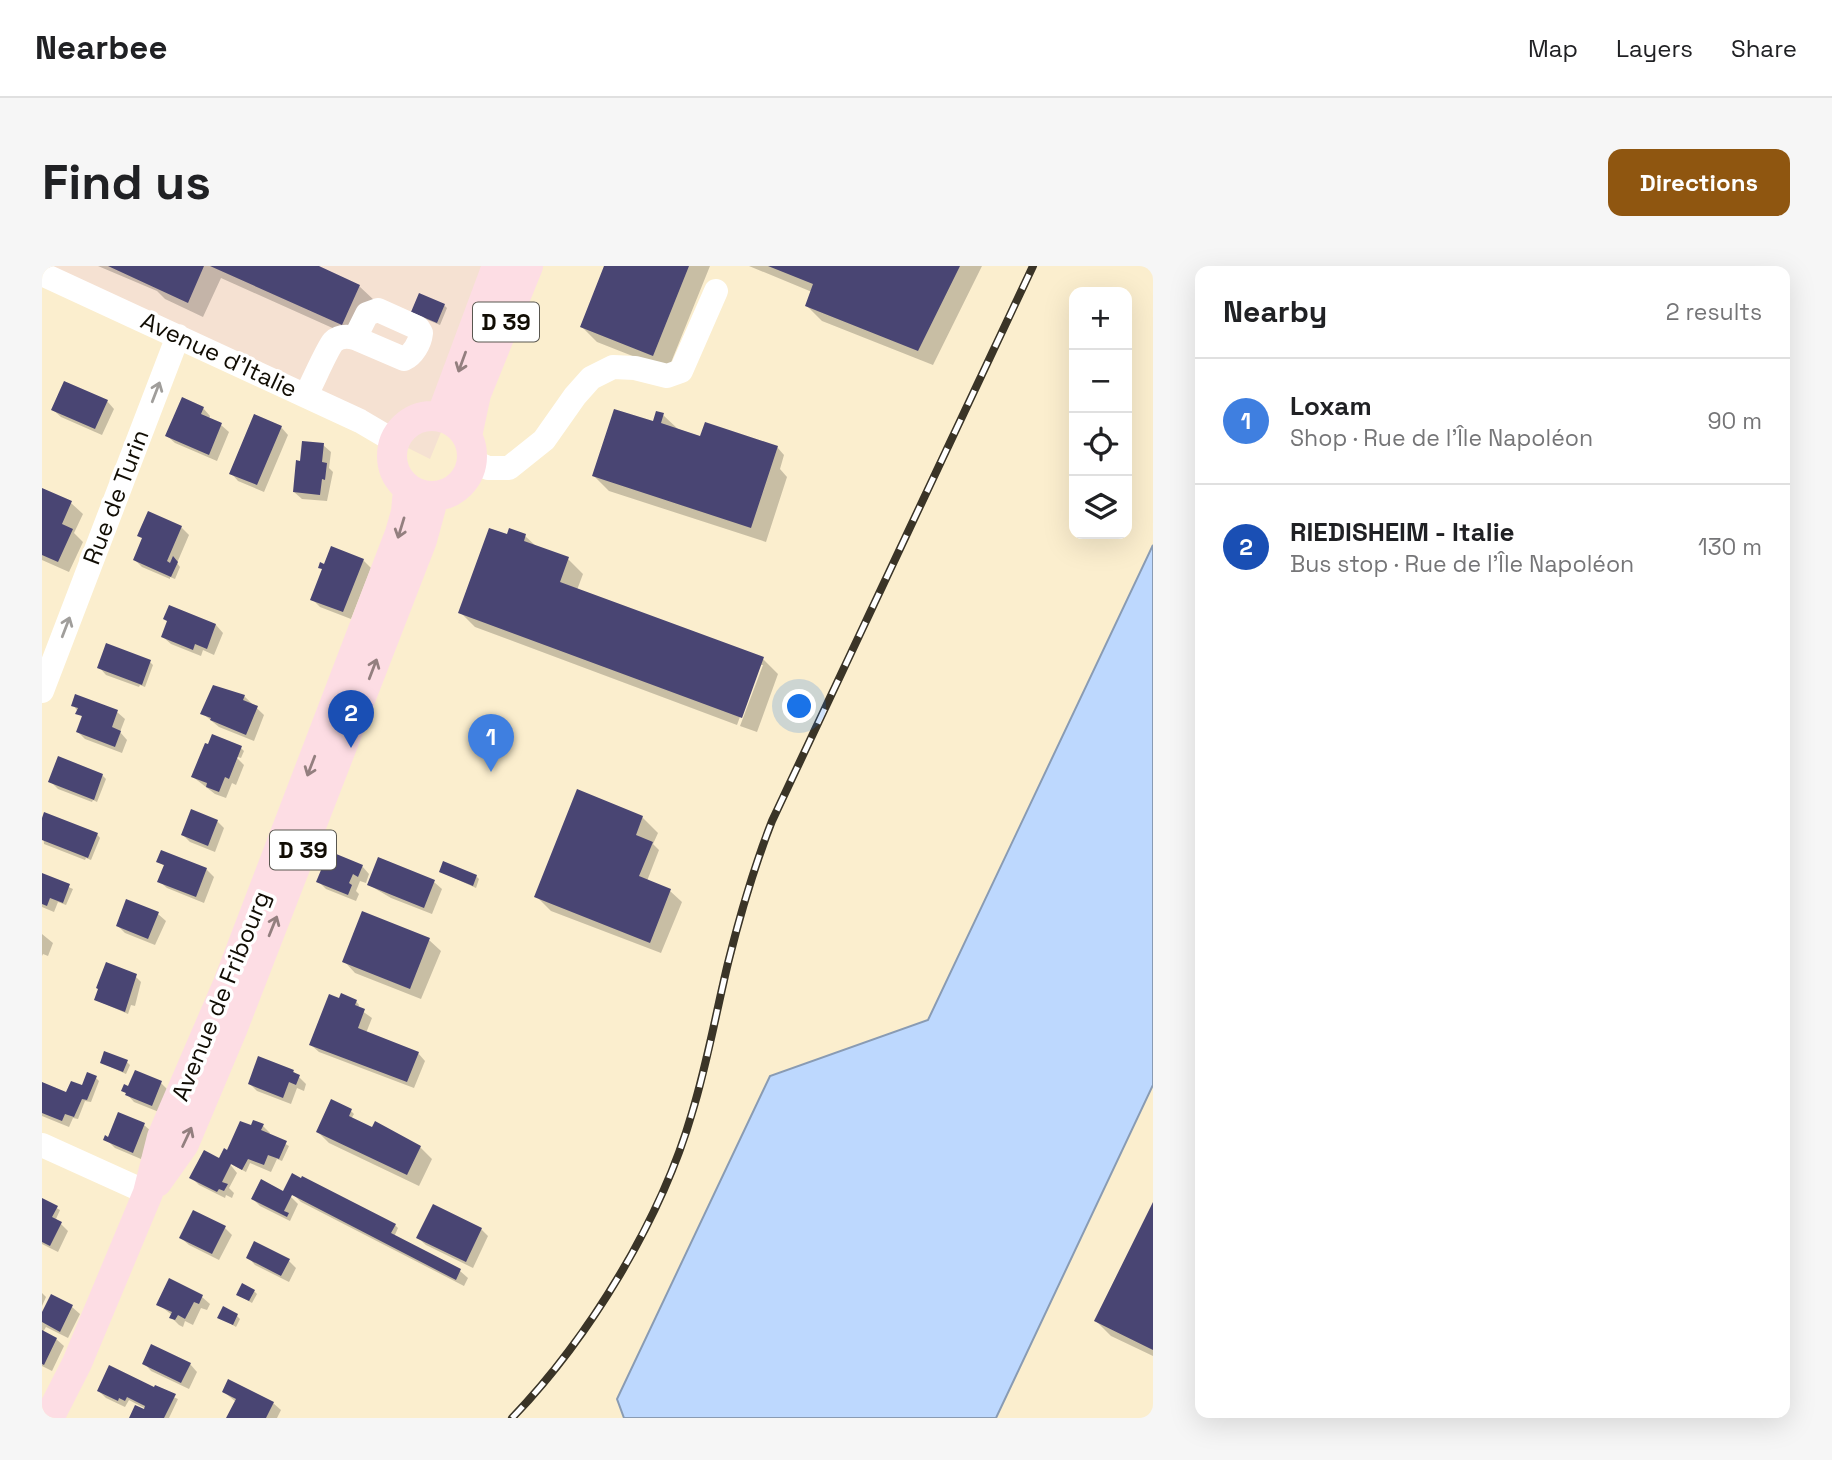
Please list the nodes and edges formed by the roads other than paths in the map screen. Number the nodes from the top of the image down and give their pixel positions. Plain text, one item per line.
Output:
1 (497, 266) edge
2 (528, 266) edge
3 (42, 274) edge
4 (716, 291) dead end
5 (178, 336) junction
6 (355, 338) dead end
7 (306, 396) junction
8 (441, 417) junction
9 (394, 441) junction
10 (469, 449) junction
11 (421, 493) junction
12 (48, 657) edge
13 (42, 691) edge
14 (42, 1145) edge
15 (148, 1193) junction
16 (49, 1418) edge

1 -> 8 main road, D 39
2 - 10 main road, D 39
3 - 5 street, Avenue d'Italie
4 - 10 street
5 - 7 street, Avenue d'Italie
12 -> 5 street, Rue de Turin
6 - 7 street
7 - 9 street, Avenue d'Italie
8 - 9 main road
8 - 10 main road
9 - 11 main road
10 - 11 main road
11 - 15 main road, Avenue de Fribourg / D 39
12 - 13 street, Rue de Turin
14 - 15 street
15 - 16 main road, Avenue de Fribourg / D 39

